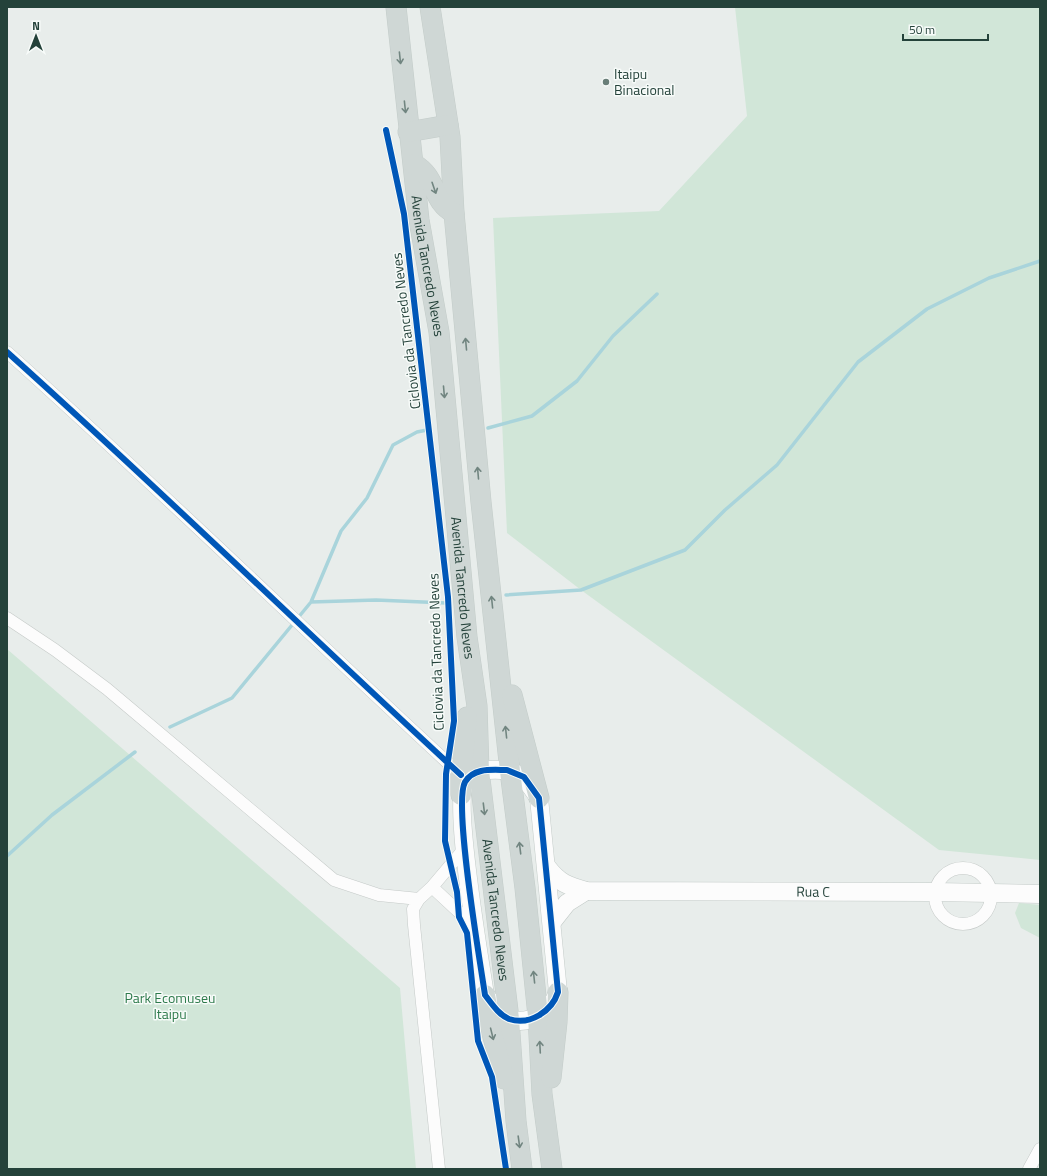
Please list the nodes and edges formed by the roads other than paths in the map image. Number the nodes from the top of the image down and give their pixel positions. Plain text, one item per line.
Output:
1 (386, 7) edge
2 (396, 7) edge
3 (430, 7) edge
4 (437, 7) edge
5 (433, 27) junction
6 (397, 32) junction
7 (448, 125) junction
8 (408, 132) junction
9 (414, 164) junction
10 (454, 214) junction
11 (7, 352) edge
12 (7, 618) edge
13 (496, 639) junction
14 (510, 770) junction
15 (470, 773) junction
16 (461, 796) joint
17 (539, 798) junction
18 (465, 848) junction
19 (547, 867) junction
20 (432, 887) junction
21 (586, 891) junction
22 (935, 892) junction
23 (991, 894) junction
24 (1040, 894) edge
25 (418, 898) junction
26 (552, 922) junction
27 (475, 927) junction
28 (558, 992) junction
29 (485, 995) junction
30 (538, 1016) junction
31 (509, 1019) junction
32 (516, 1121) junction
33 (547, 1122) junction
34 (1040, 1149) edge
35 (439, 1169) edge
36 (522, 1169) edge
37 (552, 1169) edge
38 (1029, 1169) edge

1 - 6 main road
2 - 6 main road, Avenida Tancredo Neves
3 - 5 main road, Avenida Tancredo Neves
4 - 5 main road
5 - 7 main road, Avenida Tancredo Neves
6 -> 8 main road, Avenida Tancredo Neves
7 - 8 main road
7 - 10 main road, Avenida Tancredo Neves
8 - 9 main road, Avenida Tancredo Neves
9 -> 10 main road
9 -> 15 main road, Avenida Tancredo Neves
13 -> 10 main road, Avenida Tancredo Neves
11 - 15 street
12 - 25 street
14 -> 13 main road, Avenida Tancredo Neves
13 - 17 main road
14 - 15 street
14 - 17 street
30 -> 14 main road, Avenida Tancredo Neves
15 - 16 main road
15 -> 31 main road, Avenida Tancredo Neves
16 - 18 street
17 - 19 street
18 - 20 street
18 - 27 street
19 - 21 street, Rua C
19 - 26 street
20 - 25 street
20 - 27 street
21 - 22 street, Rua C
21 - 26 street
22 - 23 street, Rua C
22 - 23 street
22 - 23 street
23 - 24 street, Rua C
25 - 35 street
26 - 28 street
27 - 29 street
28 - 30 street
28 - 33 main road
29 - 31 street
29 -> 32 main road
30 - 31 street
33 -> 30 main road, Avenida Tancredo Neves
31 - 32 main road, Avenida Tancredo Neves
32 -> 36 main road, Avenida Tancredo Neves
33 - 37 main road, Avenida Tancredo Neves
34 - 38 street

